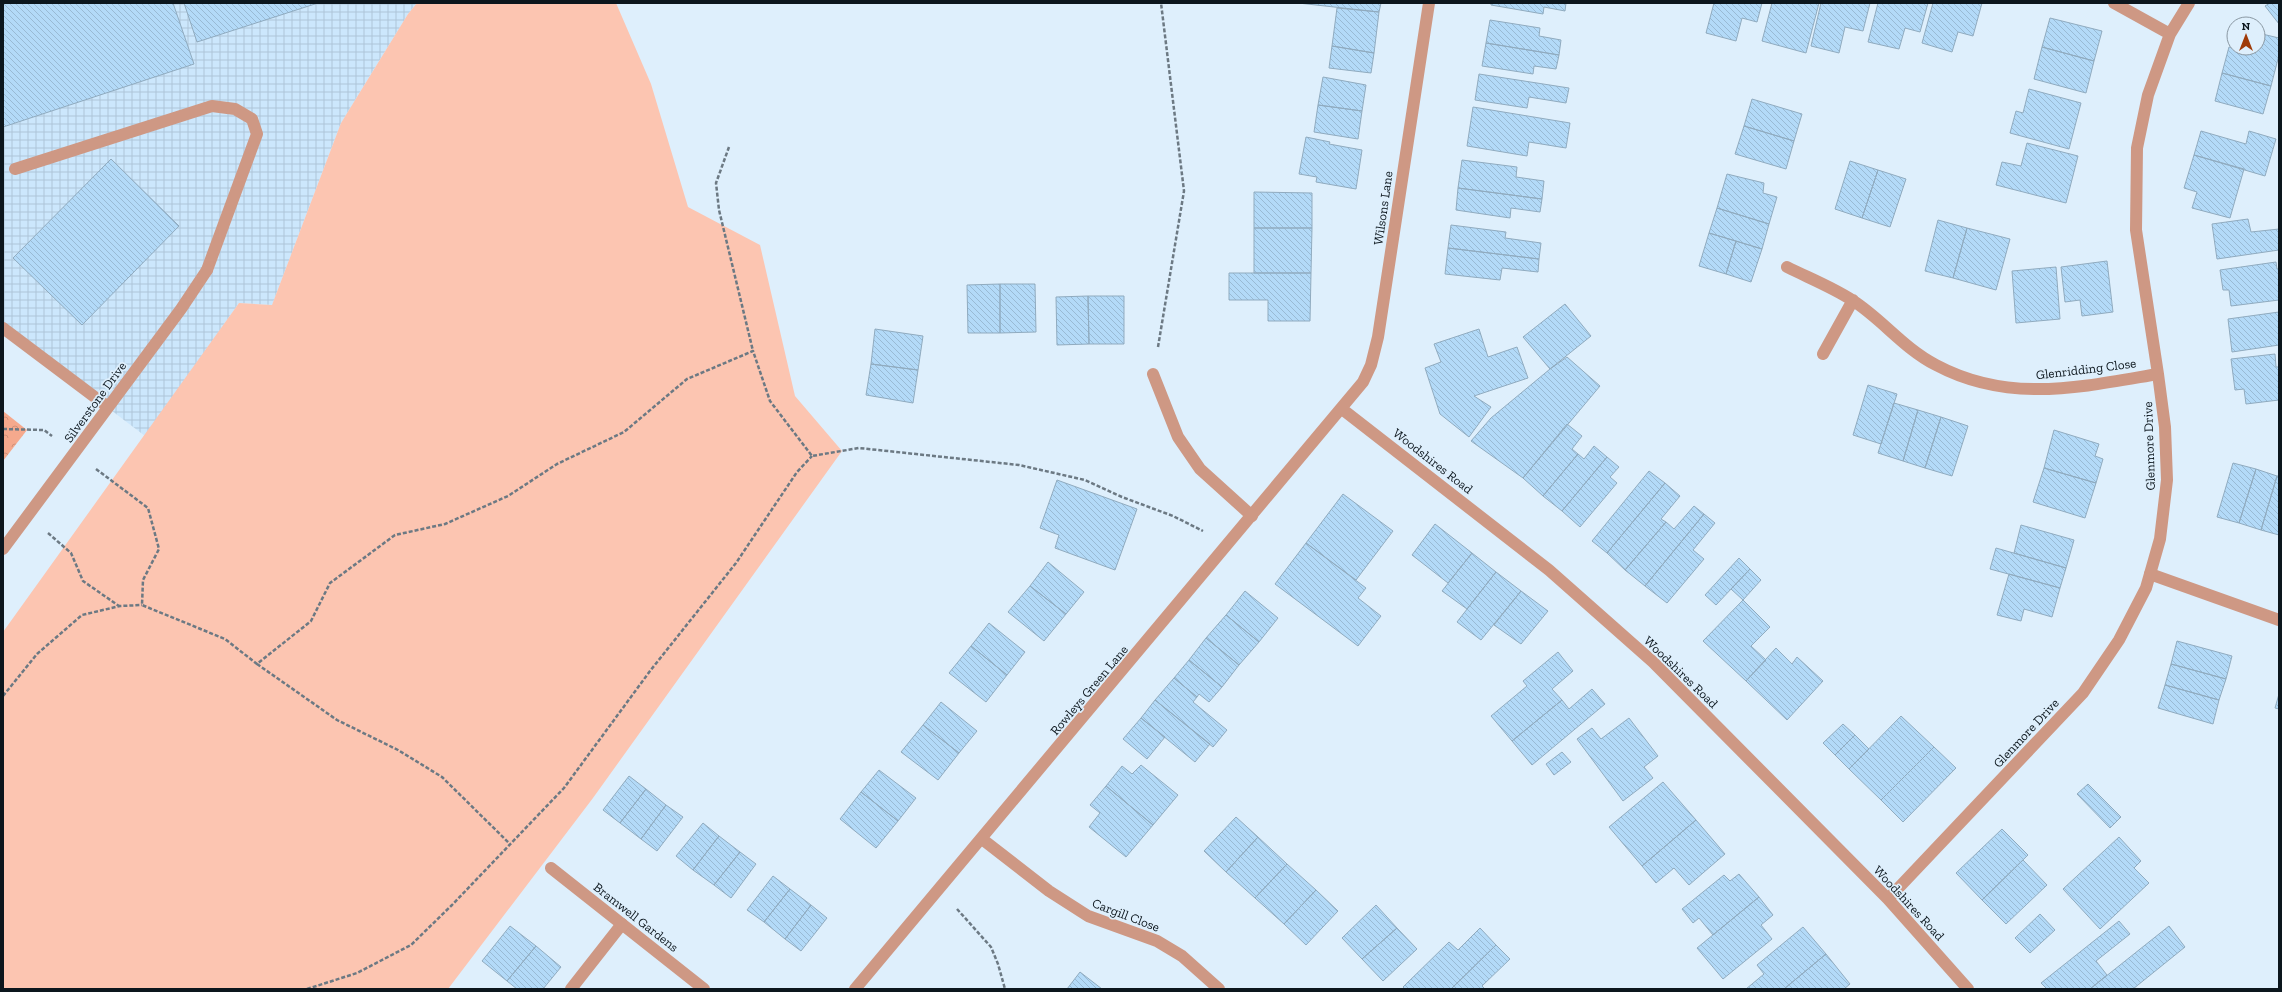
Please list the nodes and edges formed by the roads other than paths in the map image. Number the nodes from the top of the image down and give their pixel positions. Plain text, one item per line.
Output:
1 (1428, 3) edge
2 (2114, 3) edge
3 (2189, 3) edge
4 (2170, 34) junction
5 (15, 170) dead end
6 (1787, 267) dead end
7 (1853, 300) junction
8 (3, 328) edge
9 (1823, 354) dead end
10 (1153, 374) road end
11 (2158, 374) junction
12 (108, 407) junction
13 (1342, 409) junction
14 (1252, 516) junction
15 (3, 549) edge
16 (2150, 574) junction
17 (2279, 620) edge
18 (982, 839) junction
19 (551, 868) dead end
20 (1888, 899) junction
21 (622, 924) junction
22 (571, 989) edge
23 (704, 989) edge
24 (855, 989) edge
25 (1219, 989) edge
26 (1968, 989) edge

1 - 13 street, Wilsons Lane
2 - 4 street
3 - 4 street, Glenmore Drive
4 - 11 street, Glenmore Drive
5 - 12 street, Silverstone Drive
6 - 7 street, Glenridding Close
7 - 9 street
7 - 11 street, Glenridding Close
8 - 12 street
10 - 14 street
11 - 16 street, Glenmore Drive
12 - 15 street, Silverstone Drive
13 - 14 street, Rowleys Green Lane
13 - 20 street, Woodshires Road
14 - 18 street, Rowleys Green Lane
16 - 17 street
16 - 20 street, Glenmore Drive
18 - 24 street, Rowleys Green Lane
18 - 25 street, Cargill Close
19 - 21 street, Bramwell Gardens
20 - 26 street, Woodshires Road
21 - 22 street
21 - 23 street, Bramwell Gardens

